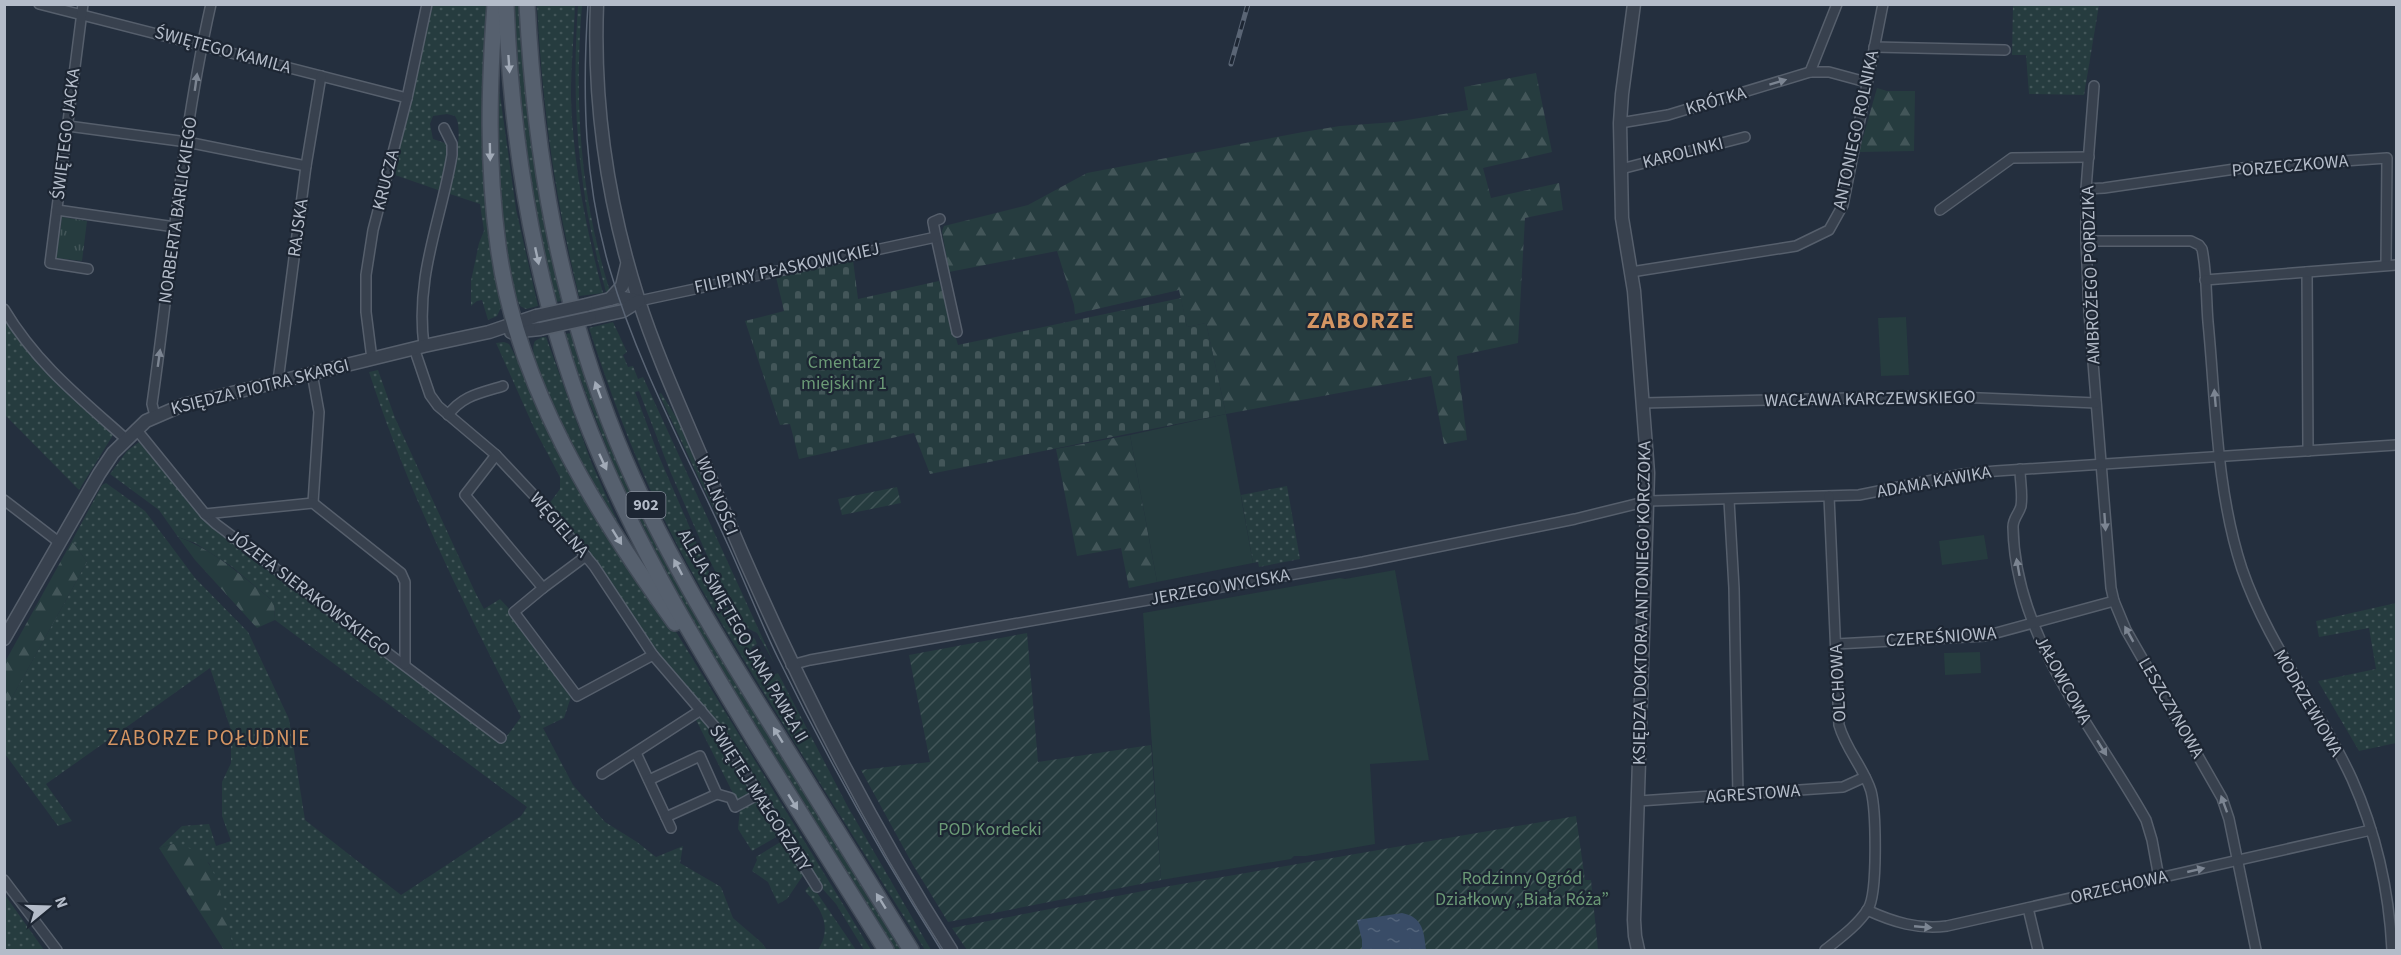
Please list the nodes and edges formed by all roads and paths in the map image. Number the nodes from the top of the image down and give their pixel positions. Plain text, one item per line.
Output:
1 (39, 4) edge
2 (84, 4) edge
3 (211, 4) edge
4 (495, 4) edge
5 (506, 4) edge
6 (527, 4) edge
7 (597, 4) edge
8 (1634, 4) edge
9 (1837, 4) edge
10 (1883, 4) edge
11 (425, 5) edge
12 (80, 15) junction
13 (201, 44) junction
14 (1874, 47) junction
15 (2005, 50) dead end
16 (1810, 72) junction
17 (321, 76) junction
18 (1866, 82) junction
19 (2094, 86) dead end
20 (407, 98) junction
21 (1620, 123) junction
22 (68, 126) junction
23 (444, 128) dead end
24 (1745, 137) dead end
25 (187, 142) junction
26 (2090, 157) junction
27 (306, 166) junction
28 (1621, 169) junction
29 (2086, 189) junction
30 (57, 210) junction
31 (1940, 210) dead end
32 (940, 219) dead end
33 (175, 227) junction
34 (936, 237) junction
35 (2086, 241) junction
36 (627, 262) junction
37 (2391, 265) edge
38 (88, 269) dead end
39 (1631, 272) junction
40 (2307, 272) junction
41 (2205, 280) junction
42 (609, 300) junction
43 (639, 301) junction
44 (4, 309) edge
45 (623, 311) junction
46 (646, 322) junction
47 (516, 327) junction
48 (957, 332) dead end
49 (419, 347) junction
50 (372, 358) junction
51 (312, 373) junction
52 (279, 381) junction
53 (503, 386) dead end
54 (1643, 403) junction
55 (2096, 403) junction
56 (448, 415) junction
57 (155, 416) junction
58 (136, 429) junction
59 (126, 439) junction
60 (2397, 445) edge
61 (2308, 450) junction
62 (496, 455) junction
63 (2220, 456) junction
64 (2101, 464) junction
65 (2020, 469) junction
66 (1829, 496) junction
67 (4, 500) edge
68 (1729, 500) junction
69 (1648, 501) junction
70 (313, 503) junction
71 (205, 514) junction
72 (60, 543) junction
73 (586, 556) junction
74 (543, 588) junction
75 (2114, 601) junction
76 (2033, 623) junction
77 (4, 639) edge
78 (1836, 644) junction
79 (653, 655) junction
80 (405, 664) junction
81 (791, 665) junction
82 (729, 699) junction
83 (701, 710) junction
84 (501, 738) dead end
85 (636, 753) junction
86 (602, 774) dead end
87 (1865, 777) junction
88 (649, 780) junction
89 (717, 794) junction
90 (759, 794) junction
91 (1738, 796) junction
92 (1639, 801) junction
93 (666, 817) junction
94 (671, 828) dead end
95 (2372, 830) junction
96 (2238, 861) junction
97 (2159, 878) junction
98 (4, 880) edge
99 (817, 887) dead end
100 (2028, 908) junction
101 (1867, 910) junction
102 (57, 951) edge
103 (886, 951) edge
104 (911, 951) edge
105 (951, 951) edge
106 (1638, 951) edge
107 (1826, 951) edge
108 (2038, 951) edge
109 (2256, 951) edge
110 (2392, 951) edge

1 - 12 street, ŚWIĘTEGO KAMILA
2 - 12 street, ŚWIĘTEGO JACKA
3 - 13 street, NORBERTA BARLICKIEGO
4 -> 47 main road
5 -> 82 main road, 902
104 -> 6 main road, ALEJA ŚWIĘTEGO JANA PAWŁA II / 902
7 - 36 street, WOLNOŚCI
8 - 21 street, KSIĘDZA DOKTORA ANTONIEGO KORCZOKA
9 - 16 street
10 - 14 street, ANTONIEGO ROLNIKA
11 - 20 street, KRUCZA
12 - 13 street, ŚWIĘTEGO KAMILA
12 - 22 street, ŚWIĘTEGO JACKA
13 - 17 street, ŚWIĘTEGO KAMILA
25 -> 13 street, NORBERTA BARLICKIEGO
14 - 15 street
14 - 18 street, ANTONIEGO ROLNIKA
16 - 18 street, KRÓTKA
21 -> 16 street, KRÓTKA
17 - 20 street, ŚWIĘTEGO KAMILA
17 - 27 street, RAJSKA
18 - 39 street, ANTONIEGO ROLNIKA
19 - 26 street, AMBROŻEGO PORDZIKA
20 - 50 street, KRUCZA
21 - 28 street, KSIĘDZA DOKTORA ANTONIEGO KORCZOKA
22 - 25 street
22 - 30 street, ŚWIĘTEGO JACKA
23 - 49 street, WĘGIELNA
24 - 28 street, KAROLINKI
25 - 27 street
25 - 33 street, NORBERTA BARLICKIEGO
26 - 29 street, AMBROŻEGO PORDZIKA
26 - 31 street
27 - 52 street, RAJSKA
28 - 39 street, KSIĘDZA DOKTORA ANTONIEGO KORCZOKA
29 - 35 street, AMBROŻEGO PORDZIKA
29 - 37 street, PORZECZKOWA
30 - 33 street
30 - 38 street, ŚWIĘTEGO JACKA
32 - 34 street
57 -> 33 street, NORBERTA BARLICKIEGO
34 - 43 street, FILIPINY PŁASKOWICKIEJ
34 - 48 street
35 - 41 street
35 - 55 street, AMBROŻEGO PORDZIKA
36 - 42 street
36 - 43 street, WOLNOŚCI
37 - 40 street
39 - 54 street, KSIĘDZA DOKTORA ANTONIEGO KORCZOKA
40 - 41 street
40 - 61 street
63 -> 41 street
42 - 43 street, KSIĘDZA PIOTRA SKARGI
42 - 47 street, KSIĘDZA PIOTRA SKARGI, bridge
43 - 45 street, KSIĘDZA PIOTRA SKARGI
43 - 46 street, WOLNOŚCI
44 - 59 street
45 - 46 street
45 - 47 street, KSIĘDZA PIOTRA SKARGI, bridge
46 - 81 street, WOLNOŚCI
47 - 49 street, KSIĘDZA PIOTRA SKARGI
47 -> 82 main road
49 - 50 street, KSIĘDZA PIOTRA SKARGI
49 - 56 street, WĘGIELNA
50 - 51 street, KSIĘDZA PIOTRA SKARGI
51 - 52 street, KSIĘDZA PIOTRA SKARGI
51 - 70 street
52 - 57 street, KSIĘDZA PIOTRA SKARGI
53 - 56 street
54 - 55 street, WACŁAWA KARCZEWSKIEGO
54 - 69 street, KSIĘDZA DOKTORA ANTONIEGO KORCZOKA
55 - 64 street, AMBROŻEGO PORDZIKA
56 - 62 street, WĘGIELNA
57 - 58 street, KSIĘDZA PIOTRA SKARGI
58 - 59 street, KSIĘDZA PIOTRA SKARGI
58 - 71 street, JÓZEFA SIERAKOWSKIEGO
59 - 72 street, KSIĘDZA PIOTRA SKARGI
60 - 61 street, ADAMA KAWIKA
61 - 63 street, ADAMA KAWIKA
62 - 73 street, WĘGIELNA
62 - 74 street
63 - 64 street, ADAMA KAWIKA
63 - 95 street, MODRZEWIOWA
64 - 65 street, ADAMA KAWIKA
64 -> 75 street, LESZCZYNOWA
65 - 66 street, ADAMA KAWIKA
76 -> 65 street, JAŁOWCOWA
66 - 68 street, ADAMA KAWIKA
66 - 78 street, OLCHOWA
67 - 72 street
68 - 69 street, ADAMA KAWIKA
68 - 91 street
69 - 81 street, JERZEGO WYCISKA
69 - 92 street, KSIĘDZA DOKTORA ANTONIEGO KORCZOKA
70 - 71 street
70 - 80 street
71 - 80 street, JÓZEFA SIERAKOWSKIEGO
72 - 77 street, KSIĘDZA PIOTRA SKARGI
73 - 74 street
73 - 79 street, WĘGIELNA
74 - 79 street
75 - 76 street, CZEREŚNIOWA
96 -> 75 street, LESZCZYNOWA
76 - 78 street, CZEREŚNIOWA
76 -> 97 street, JAŁOWCOWA
78 - 87 street, OLCHOWA
79 - 83 street, WĘGIELNA
80 - 84 street, JÓZEFA SIERAKOWSKIEGO
81 - 105 street, WOLNOŚCI
82 -> 103 main road, 902
83 - 85 street
83 - 90 street, ŚWIĘTEJ MAŁGORZATY
85 - 86 street
85 - 88 street
87 - 91 street, AGRESTOWA
87 - 101 street, OLCHOWA
88 - 89 street
88 - 93 street
89 - 90 street
89 - 93 street
90 - 99 street, ŚWIĘTEJ MAŁGORZATY
91 - 92 street, AGRESTOWA
92 - 106 street, KSIĘDZA DOKTORA ANTONIEGO KORCZOKA
93 - 94 street
95 - 96 street, ORZECHOWA
95 - 110 street, MODRZEWIOWA
97 -> 96 street, ORZECHOWA
96 - 109 street, LESZCZYNOWA
97 - 100 street, ORZECHOWA
98 - 102 street
101 -> 100 street, ORZECHOWA
100 - 108 street
101 - 107 street

